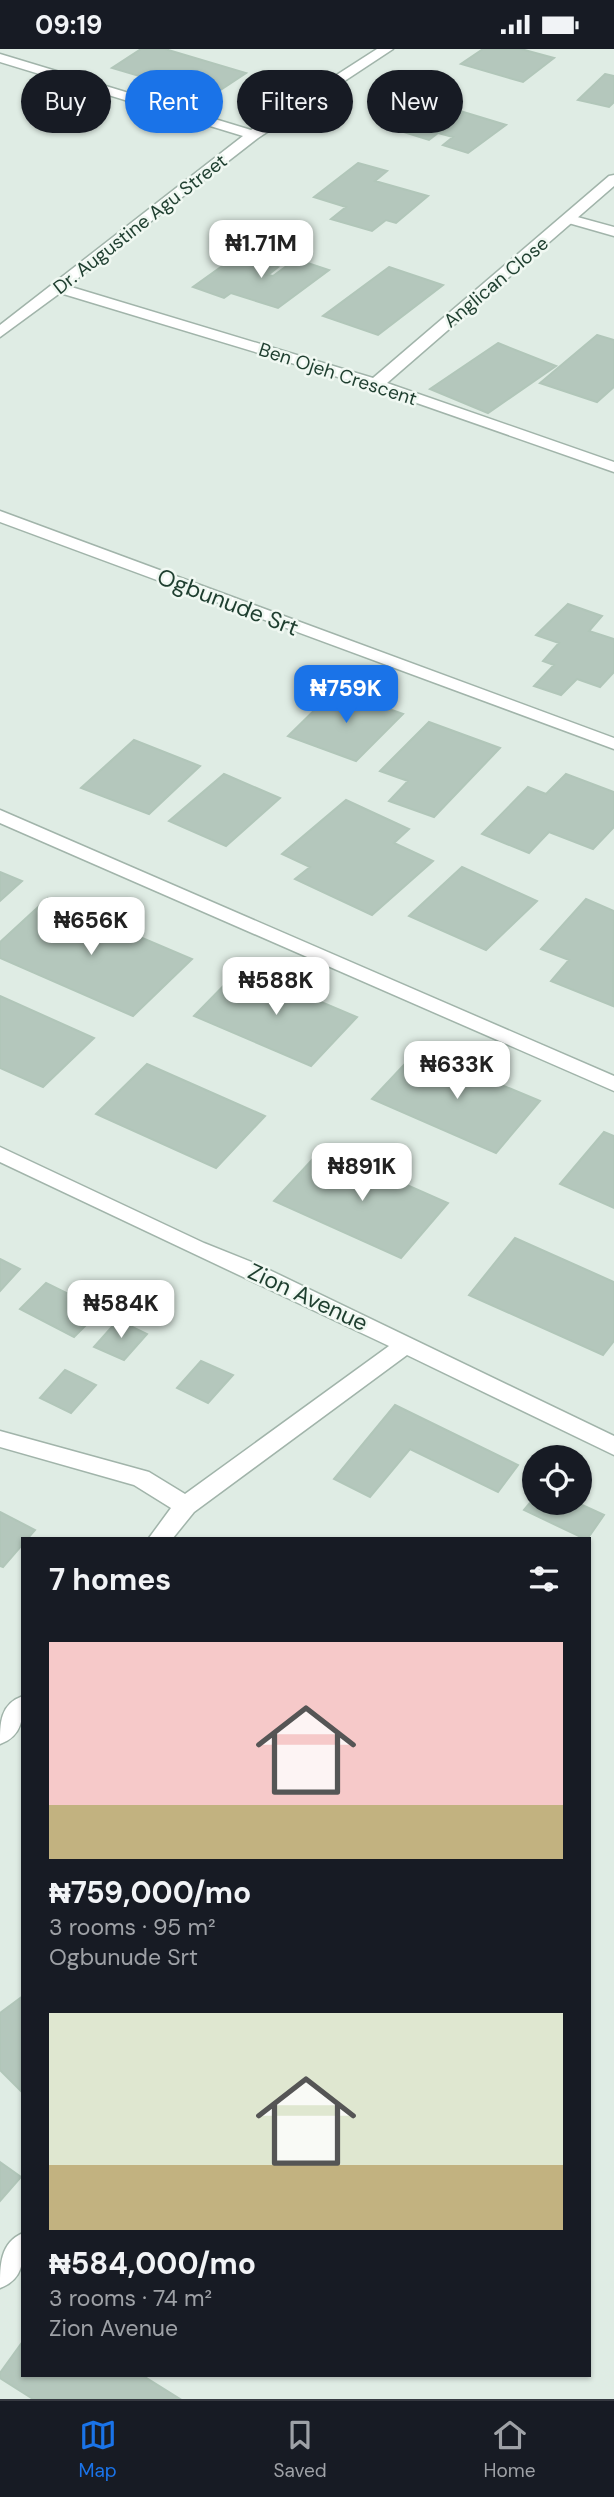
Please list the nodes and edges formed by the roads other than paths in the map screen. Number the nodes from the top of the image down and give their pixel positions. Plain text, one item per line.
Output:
1 (386, 49) edge
2 (0, 58) edge
3 (253, 135) junction
4 (614, 179) edge
5 (570, 219) junction
6 (614, 232) edge
7 (60, 288) junction
8 (0, 332) edge
9 (376, 384) junction
10 (614, 467) edge
11 (0, 516) edge
12 (614, 744) edge
13 (0, 816) edge
14 (614, 1084) edge
15 (0, 1154) edge
16 (407, 1344) junction
17 (0, 1439) edge
18 (614, 1445) edge
19 (186, 1506) junction
20 (161, 1537) edge
21 (21, 1708) edge
22 (0, 1734) edge
23 (21, 2249) edge
24 (0, 2275) edge

1 - 3 street, Dr. Augustine Agu Street
2 - 3 street
3 - 7 street, Dr. Augustine Agu Street
4 - 5 street, Anglican Close
5 - 6 street
5 - 9 street, Anglican Close
7 - 8 street, Dr. Augustine Agu Street
7 - 9 street, Ben Ojeh Crescent
9 - 10 street, Ben Ojeh Crescent
11 - 12 street, Ogbunude Srt
13 - 14 street
15 - 16 street, Zion Avenue
16 - 18 street, Zion Avenue
16 - 19 street
17 - 19 street
19 - 20 street
21 - 22 street
23 - 24 street

